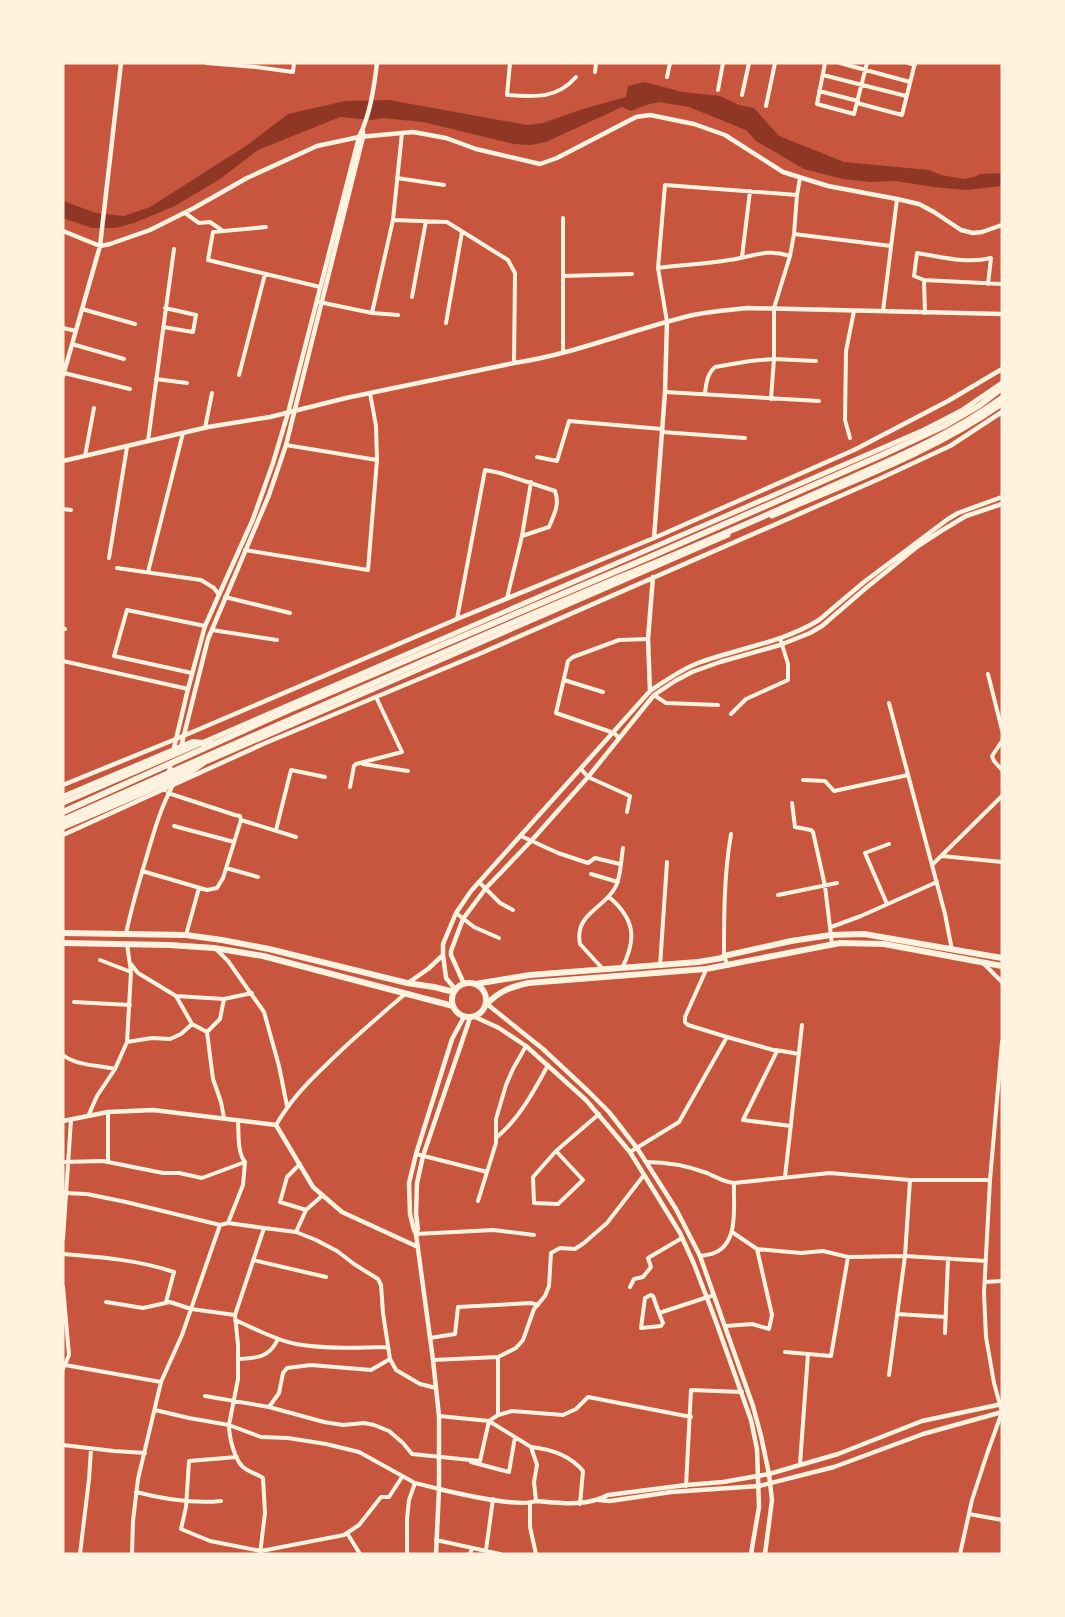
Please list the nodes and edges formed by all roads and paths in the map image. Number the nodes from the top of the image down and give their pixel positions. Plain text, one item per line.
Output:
1 (121, 63) edge
2 (206, 63) edge
3 (294, 63) edge
4 (376, 63) edge
5 (510, 63) edge
6 (596, 63) edge
7 (670, 63) edge
8 (723, 63) edge
9 (749, 63) edge
10 (775, 63) edge
11 (825, 63) edge
12 (840, 63) edge
13 (867, 63) edge
14 (908, 63) edge
15 (220, 64) edge
16 (915, 64) edge
17 (257, 65) edge
18 (865, 70) junction
19 (595, 72) dead end
20 (823, 75) junction
21 (576, 77) dead end
22 (667, 77) dead end
23 (910, 82) junction
24 (862, 85) junction
25 (718, 90) dead end
26 (819, 91) junction
27 (742, 95) dead end
28 (906, 96) junction
29 (857, 102) junction
30 (766, 106) dead end
31 (402, 133) junction
32 (361, 137) junction
33 (397, 178) junction
34 (800, 178) junction
35 (444, 185) dead end
36 (750, 191) junction
37 (797, 195) junction
38 (897, 198) junction
39 (185, 213) junction
40 (563, 218) dead end
41 (393, 220) junction
42 (426, 221) junction
43 (1002, 225) edge
44 (266, 227) dead end
45 (63, 231) edge
46 (223, 231) junction
47 (462, 232) junction
48 (794, 234) junction
49 (100, 246) junction
50 (891, 246) junction
51 (174, 249) dead end
52 (790, 256) junction
53 (742, 257) junction
54 (658, 268) junction
55 (265, 274) junction
56 (632, 274) dead end
57 (563, 276) junction
58 (924, 280) junction
59 (988, 284) junction
60 (1002, 284) edge
61 (320, 288) junction
62 (412, 297) dead end
63 (319, 302) junction
64 (165, 308) junction
65 (774, 308) junction
66 (82, 309) junction
67 (854, 311) junction
68 (883, 312) junction
69 (372, 313) junction
70 (925, 313) junction
71 (398, 315) dead end
72 (1002, 315) edge
73 (667, 322) junction
74 (135, 324) dead end
75 (446, 324) dead end
76 (163, 327) junction
77 (63, 328) edge
78 (76, 331) junction
79 (72, 344) junction
80 (563, 352) junction
81 (124, 359) dead end
82 (774, 359) junction
83 (816, 361) dead end
84 (514, 363) junction
85 (1002, 369) edge
86 (63, 375) edge
87 (239, 375) dead end
88 (156, 379) junction
89 (187, 383) dead end
90 (1002, 383) edge
91 (1002, 388) edge
92 (130, 389) dead end
93 (664, 392) junction
94 (212, 393) dead end
95 (370, 393) junction
96 (705, 394) junction
97 (1002, 398) edge
98 (771, 399) junction
99 (819, 401) dead end
100 (1002, 404) edge
101 (94, 408) dead end
102 (295, 410) junction
103 (1002, 412) edge
104 (288, 413) junction
105 (205, 428) junction
106 (662, 431) junction
107 (183, 433) junction
108 (745, 438) dead end
109 (850, 438) dead end
110 (148, 441) junction
111 (286, 445) junction
112 (127, 447) junction
113 (85, 456) junction
114 (537, 457) dead end
115 (377, 460) junction
116 (63, 461) edge
117 (531, 482) junction
118 (1002, 497) edge
119 (1002, 504) edge
120 (63, 509) edge
121 (71, 510) dead end
122 (939, 529) junction
123 (522, 536) junction
124 (654, 538) junction
125 (240, 549) junction
126 (246, 550) junction
127 (109, 558) dead end
128 (117, 568) dead end
129 (148, 572) junction
130 (653, 577) junction
131 (857, 592) junction
132 (219, 595) junction
133 (225, 597) junction
134 (507, 598) junction
135 (290, 613) dead end
136 (457, 618) junction
137 (205, 626) junction
138 (212, 630) junction
139 (780, 638) junction
140 (648, 639) junction
141 (277, 640) dead end
142 (782, 644) junction
143 (63, 661) edge
144 (192, 673) junction
145 (988, 674) dead end
146 (675, 677) junction
147 (564, 680) junction
148 (188, 689) junction
149 (603, 692) dead end
150 (652, 693) junction
151 (376, 697) junction
152 (889, 703) dead end
153 (718, 705) dead end
154 (731, 714) dead end
155 (1002, 730) edge
156 (614, 733) junction
157 (184, 735) junction
158 (620, 738) junction
159 (176, 739) junction
160 (1002, 741) edge
161 (213, 744) junction
162 (180, 752) junction
163 (218, 752) junction
164 (172, 756) junction
165 (359, 763) junction
166 (581, 769) junction
167 (1002, 770) edge
168 (408, 771) dead end
169 (175, 776) junction
170 (908, 776) junction
171 (325, 777) dead end
172 (588, 777) junction
173 (168, 779) junction
174 (803, 780) dead end
175 (63, 785) edge
176 (172, 787) junction
177 (350, 787) dead end
178 (167, 792) junction
179 (1002, 796) edge
180 (63, 797) edge
181 (63, 803) edge
182 (792, 803) dead end
183 (63, 812) edge
184 (627, 812) dead end
185 (241, 820) junction
186 (63, 824) edge
187 (174, 826) dead end
188 (276, 830) junction
189 (731, 834) dead end
190 (63, 835) edge
191 (521, 836) junction
192 (296, 837) dead end
193 (532, 840) junction
194 (234, 842) junction
195 (889, 844) dead end
196 (623, 848) dead end
197 (941, 856) junction
198 (667, 862) dead end
199 (1002, 862) edge
200 (621, 864) junction
201 (932, 865) junction
202 (226, 868) junction
203 (142, 871) junction
204 (591, 874) dead end
205 (258, 877) dead end
206 (479, 882) junction
207 (618, 882) junction
208 (937, 882) junction
209 (837, 883) dead end
210 (825, 886) junction
211 (199, 888) junction
212 (486, 888) junction
213 (778, 895) dead end
214 (609, 897) junction
215 (887, 904) junction
216 (513, 910) dead end
217 (456, 913) junction
218 (463, 919) junction
219 (831, 927) junction
220 (63, 933) edge
221 (125, 934) junction
222 (186, 935) junction
223 (831, 935) junction
224 (499, 938) dead end
225 (63, 943) edge
226 (127, 944) junction
227 (832, 944) junction
228 (214, 948) junction
229 (952, 949) junction
230 (443, 955) junction
231 (724, 956) junction
232 (953, 957) junction
233 (1002, 958) edge
234 (100, 960) dead end
235 (707, 960) junction
236 (982, 962) junction
237 (130, 963) junction
238 (660, 966) junction
239 (728, 966) junction
240 (1002, 966) edge
241 (622, 969) junction
242 (706, 969) junction
243 (603, 970) junction
244 (131, 972) junction
245 (1002, 982) edge
246 (407, 984) junction
247 (464, 984) junction
248 (475, 984) junction
249 (455, 991) junction
250 (252, 993) junction
251 (406, 993) junction
252 (176, 996) junction
253 (224, 999) junction
254 (74, 1002) dead end
255 (487, 1004) junction
256 (130, 1005) junction
257 (453, 1006) junction
258 (470, 1017) junction
259 (192, 1024) junction
260 (802, 1025) dead end
261 (207, 1032) junction
262 (727, 1038) junction
263 (127, 1042) junction
264 (1002, 1042) edge
265 (526, 1046) junction
266 (775, 1050) junction
267 (799, 1054) junction
268 (63, 1055) edge
269 (549, 1065) junction
270 (115, 1069) junction
271 (287, 1106) junction
272 (108, 1112) junction
273 (89, 1114) junction
274 (599, 1114) junction
275 (224, 1118) junction
276 (71, 1120) junction
277 (63, 1121) edge
278 (238, 1122) junction
279 (276, 1125) junction
280 (791, 1126) junction
281 (496, 1138) junction
282 (637, 1148) junction
283 (555, 1151) junction
284 (630, 1152) junction
285 (416, 1154) junction
286 (423, 1156) junction
287 (108, 1162) junction
288 (245, 1162) junction
289 (646, 1162) junction
290 (66, 1163) edge
291 (300, 1164) junction
292 (487, 1172) junction
293 (645, 1175) junction
294 (785, 1177) junction
295 (910, 1180) junction
296 (990, 1180) junction
297 (734, 1183) junction
298 (65, 1193) edge
299 (323, 1195) junction
300 (478, 1201) dead end
301 (306, 1210) junction
302 (228, 1223) junction
303 (220, 1225) junction
304 (264, 1227) junction
305 (296, 1232) junction
306 (732, 1232) junction
307 (416, 1234) junction
308 (534, 1234) dead end
309 (682, 1238) junction
310 (63, 1239) edge
311 (418, 1247) junction
312 (757, 1249) junction
313 (63, 1254) edge
314 (700, 1256) junction
315 (905, 1256) junction
316 (848, 1257) junction
317 (948, 1258) junction
318 (253, 1260) junction
319 (986, 1261) junction
320 (326, 1277) dead end
321 (1002, 1281) edge
322 (985, 1282) junction
323 (63, 1287) edge
324 (630, 1287) dead end
325 (714, 1295) junction
326 (706, 1298) junction
327 (106, 1302) dead end
328 (166, 1302) junction
329 (538, 1305) junction
330 (191, 1309) junction
331 (659, 1313) junction
332 (897, 1314) junction
333 (946, 1317) junction
334 (235, 1318) junction
335 (726, 1326) junction
336 (945, 1334) dead end
337 (430, 1338) junction
338 (278, 1339) junction
339 (388, 1347) junction
340 (785, 1352) dead end
341 (808, 1354) junction
342 (498, 1356) junction
343 (238, 1359) junction
344 (390, 1359) junction
345 (434, 1359) junction
346 (64, 1367) edge
347 (889, 1375) dead end
348 (161, 1382) junction
349 (437, 1388) junction
350 (742, 1392) junction
351 (205, 1396) dead end
352 (234, 1401) junction
353 (1001, 1404) edge
354 (269, 1407) junction
355 (154, 1410) junction
356 (1002, 1412) edge
357 (498, 1415) junction
358 (439, 1416) junction
359 (691, 1417) junction
360 (489, 1421) junction
361 (229, 1425) junction
362 (885, 1435) junction
363 (515, 1437) junction
364 (63, 1445) edge
365 (890, 1445) junction
366 (531, 1447) junction
367 (91, 1449) junction
368 (145, 1453) junction
369 (237, 1457) junction
370 (439, 1457) junction
371 (468, 1460) junction
372 (800, 1464) junction
373 (769, 1474) junction
374 (758, 1476) junction
375 (402, 1477) junction
376 (415, 1483) junction
377 (770, 1484) junction
378 (711, 1486) junction
379 (759, 1486) junction
380 (686, 1488) junction
381 (440, 1489) junction
382 (136, 1492) junction
383 (493, 1499) junction
384 (187, 1501) junction
385 (221, 1501) dead end
386 (537, 1501) junction
387 (531, 1503) junction
388 (580, 1504) junction
389 (969, 1514) junction
390 (1002, 1520) edge
391 (347, 1533) junction
392 (436, 1540) junction
393 (472, 1548) junction
394 (486, 1550) junction
395 (261, 1553) edge
396 (80, 1554) edge
397 (132, 1554) edge
398 (360, 1554) edge
399 (407, 1554) edge
400 (436, 1554) edge
401 (470, 1554) edge
402 (500, 1554) edge
403 (536, 1554) edge
404 (751, 1554) edge
405 (765, 1554) edge
406 (960, 1554) edge

1 - 49 street
2 - 15 street
3 - 17 street
4 - 32 street
5 - 21 street
6 - 19 street
7 - 22 street
8 - 25 street
9 - 27 street
10 - 30 street
11 - 20 street
12 - 18 street
13 - 18 street
14 - 16 street
15 - 17 street
16 - 23 street
18 - 23 street
18 - 24 street
20 - 24 street
20 - 26 street
23 - 28 street
24 - 28 street
24 - 29 street
26 - 29 street
26 - 29 street
28 - 29 street
31 - 32 street
31 - 33 street
31 - 34 street
32 - 39 street
32 - 61 street
32 - 63 street
33 - 35 street
33 - 41 street
34 - 37 street
34 - 38 street
36 - 37 street
36 - 53 street
36 - 54 street
37 - 48 street
38 - 43 street
38 - 50 street
39 - 46 street
39 - 49 street
40 - 57 street
41 - 42 street
41 - 69 street
42 - 47 street
42 - 62 street
44 - 46 street
45 - 49 street
46 - 55 street
47 - 75 street
47 - 84 street
48 - 50 street
48 - 52 street
49 - 66 street
50 - 68 street
51 - 64 street
52 - 53 street
52 - 65 street
53 - 54 street
54 - 73 street
55 - 61 street
55 - 87 street
56 - 57 street
57 - 80 street
58 - 59 street
58 - 59 street
58 - 70 street
59 - 60 street
61 - 63 street
63 - 69 street
63 - 102 street
63 - 104 street
64 - 76 street
64 - 76 street
65 - 67 street
65 - 73 street
65 - 82 street
66 - 74 street
66 - 78 street
67 - 68 street
67 - 109 street
68 - 70 street
69 - 71 street
70 - 72 street
73 - 80 street
73 - 93 street
76 - 88 street
77 - 78 street
78 - 79 street
79 - 81 street
79 - 86 street
80 - 84 street
82 - 83 street
82 - 96 street
82 - 98 street
84 - 95 street
85 - 124 street
86 - 92 street
88 - 89 street
88 - 110 street
90 - 162 main road
91 - 161 highway
93 - 96 street
93 - 106 street
94 - 105 street
95 - 102 street
95 - 115 street
96 - 98 street
97 - 163 highway
98 - 99 street
100 - 169 main road
101 - 113 street
102 - 104 street
102 - 111 street
103 - 130 street
104 - 105 street
104 - 125 street
105 - 107 street
106 - 108 street
106 - 114 street
106 - 124 street
107 - 110 street
107 - 129 street
110 - 112 street
111 - 115 street
111 - 126 street
112 - 113 street
112 - 127 street
113 - 116 street
115 - 126 street
117 - 123 street
117 - 123 street
117 - 136 street
118 - 122 street
119 - 122 street
120 - 121 street
122 - 131 street
123 - 134 street
124 - 134 street
125 - 126 street
125 - 132 street
126 - 133 street
128 - 129 street
129 - 132 street
130 - 140 street
130 - 151 street
131 - 139 street
131 - 142 street
132 - 137 street
133 - 135 street
133 - 138 street
134 - 136 street
136 - 157 street
137 - 144 street
137 - 144 street
138 - 141 street
138 - 157 street
139 - 142 street
139 - 146 street
140 - 147 street
140 - 150 street
142 - 146 street
142 - 154 street
143 - 148 street
144 - 148 street
145 - 155 street
146 - 150 street
147 - 149 street
147 - 156 street
148 - 159 street
150 - 153 street
150 - 156 street
150 - 158 street
151 - 165 street
151 - 176 street
152 - 170 street
156 - 158 street
156 - 166 street
157 - 159 street
157 - 162 street
158 - 172 street
159 - 164 street
159 - 175 street
160 - 167 street
161 - 180 highway
161 - 183 highway
162 - 164 main road
162 - 169 street
163 - 186 highway
163 - 186 highway
164 - 173 street
164 - 181 main road
165 - 168 street
165 - 177 street
166 - 172 street
166 - 191 street
169 - 173 main road
169 - 176 street
170 - 174 street
170 - 201 street
171 - 188 street
172 - 184 street
172 - 193 street
173 - 178 street
173 - 186 main road
176 - 178 street
178 - 185 street
178 - 190 street
178 - 203 street
179 - 197 street
182 - 210 street
185 - 188 street
185 - 194 street
187 - 194 street
188 - 192 street
189 - 231 street
191 - 193 street
191 - 206 street
193 - 200 street
193 - 212 street
194 - 202 street
195 - 215 street
196 - 200 street
197 - 199 street
197 - 201 street
198 - 238 street
200 - 207 street
201 - 208 street
202 - 205 street
202 - 211 street
203 - 211 street
203 - 221 street
204 - 207 street
206 - 212 street
206 - 217 street
207 - 214 street
208 - 215 street
208 - 229 street
209 - 210 street
210 - 213 street
210 - 219 street
211 - 222 street
212 - 216 street
212 - 218 street
214 - 241 street
214 - 243 street
215 - 219 street
217 - 218 street
217 - 230 street
218 - 224 street
218 - 247 street
219 - 223 street
220 - 221 highway
221 - 222 highway
222 - 246 highway
223 - 227 street
223 - 229 highway
223 - 231 highway
225 - 226 highway
226 - 228 highway
226 - 237 street
227 - 232 highway
227 - 239 highway
228 - 250 street
228 - 251 highway
229 - 232 street
229 - 233 highway
230 - 246 street
230 - 249 street
231 - 235 highway
231 - 239 street
232 - 236 highway
234 - 244 street
235 - 238 highway
235 - 242 street
236 - 240 highway
236 - 245 street
237 - 244 street
237 - 252 street
238 - 241 highway
239 - 242 highway
241 - 243 highway
242 - 255 highway
242 - 262 street
243 - 248 highway
244 - 256 street
246 - 249 highway
247 - 248 highway
247 - 249 highway
248 - 255 highway
249 - 257 highway
250 - 253 street
250 - 271 street
251 - 257 highway
251 - 271 street
252 - 253 street
252 - 259 street
253 - 261 street
254 - 256 street
255 - 258 highway
255 - 282 street
256 - 263 street
257 - 258 highway
258 - 265 street
258 - 285 street
258 - 286 street
259 - 261 street
259 - 263 street
260 - 267 street
261 - 275 street
262 - 266 street
262 - 282 street
263 - 270 street
264 - 296 street
265 - 269 street
265 - 281 street
266 - 267 street
266 - 280 street
267 - 280 street
268 - 270 street
269 - 274 street
269 - 281 street
270 - 273 street
271 - 279 street
272 - 273 street
272 - 275 street
272 - 287 street
273 - 276 street
274 - 283 street
274 - 284 street
275 - 278 street
276 - 277 street
276 - 290 street
278 - 279 street
278 - 288 street
279 - 291 street
280 - 294 street
281 - 292 street
282 - 284 street
282 - 289 street
283 - 283 street
284 - 293 street
285 - 286 street
285 - 307 street
286 - 292 street
286 - 307 street
287 - 288 street
287 - 290 street
288 - 302 street
289 - 297 street
289 - 314 street
290 - 298 street
291 - 299 street
291 - 301 street
292 - 300 street
293 - 309 street
293 - 329 street
294 - 295 street
294 - 297 street
295 - 296 street
295 - 315 street
296 - 319 street
297 - 306 street
298 - 303 street
298 - 310 street
299 - 301 street
299 - 311 street
301 - 305 street
302 - 303 street
302 - 304 street
303 - 330 street
304 - 305 street
304 - 318 street
305 - 339 street
306 - 312 street
306 - 314 street
307 - 308 street
307 - 311 street
309 - 324 street
309 - 326 street
311 - 337 street
312 - 316 street
312 - 335 street
313 - 328 street
314 - 325 street
315 - 316 street
315 - 317 street
315 - 332 street
316 - 341 street
317 - 319 street
317 - 333 street
318 - 320 street
318 - 334 street
319 - 322 street
321 - 322 street
322 - 353 street
323 - 346 street
325 - 326 street
325 - 335 street
326 - 331 street
326 - 350 street
327 - 328 street
328 - 330 street
329 - 337 street
329 - 342 street
330 - 334 street
330 - 348 street
331 - 331 street
332 - 333 street
332 - 347 street
333 - 336 street
334 - 338 street
334 - 343 street
335 - 373 street
337 - 345 street
338 - 339 street
338 - 343 street
339 - 344 street
340 - 341 street
341 - 372 street
342 - 345 street
342 - 357 street
343 - 352 street
344 - 349 street
344 - 354 street
345 - 349 street
346 - 348 street
348 - 355 street
349 - 358 street
350 - 359 street
350 - 374 street
351 - 352 street
352 - 354 street
352 - 361 street
353 - 356 street
353 - 362 street
354 - 370 street
355 - 361 street
355 - 368 street
356 - 365 street
356 - 389 street
357 - 359 street
357 - 360 street
358 - 360 street
358 - 370 street
359 - 380 street
360 - 363 street
360 - 371 street
361 - 369 street
361 - 375 street
362 - 365 street
362 - 372 street
363 - 366 street
363 - 371 street
364 - 367 street
365 - 377 street
366 - 386 street
366 - 388 street
367 - 368 street
367 - 396 street
368 - 382 street
369 - 384 street
369 - 395 street
370 - 371 street
370 - 381 street
372 - 373 street
373 - 374 street
373 - 377 street
374 - 378 street
374 - 379 street
375 - 376 street
375 - 391 street
376 - 381 street
376 - 399 street
377 - 379 street
377 - 405 street
378 - 379 street
378 - 380 street
379 - 404 street
380 - 388 street
381 - 383 street
381 - 392 street
382 - 384 street
382 - 397 street
383 - 387 street
383 - 394 street
384 - 385 street
384 - 395 street
386 - 387 street
386 - 388 street
387 - 403 street
389 - 390 street
389 - 406 street
391 - 395 street
391 - 398 street
392 - 393 street
392 - 400 street
393 - 394 street
393 - 401 street
394 - 402 street

